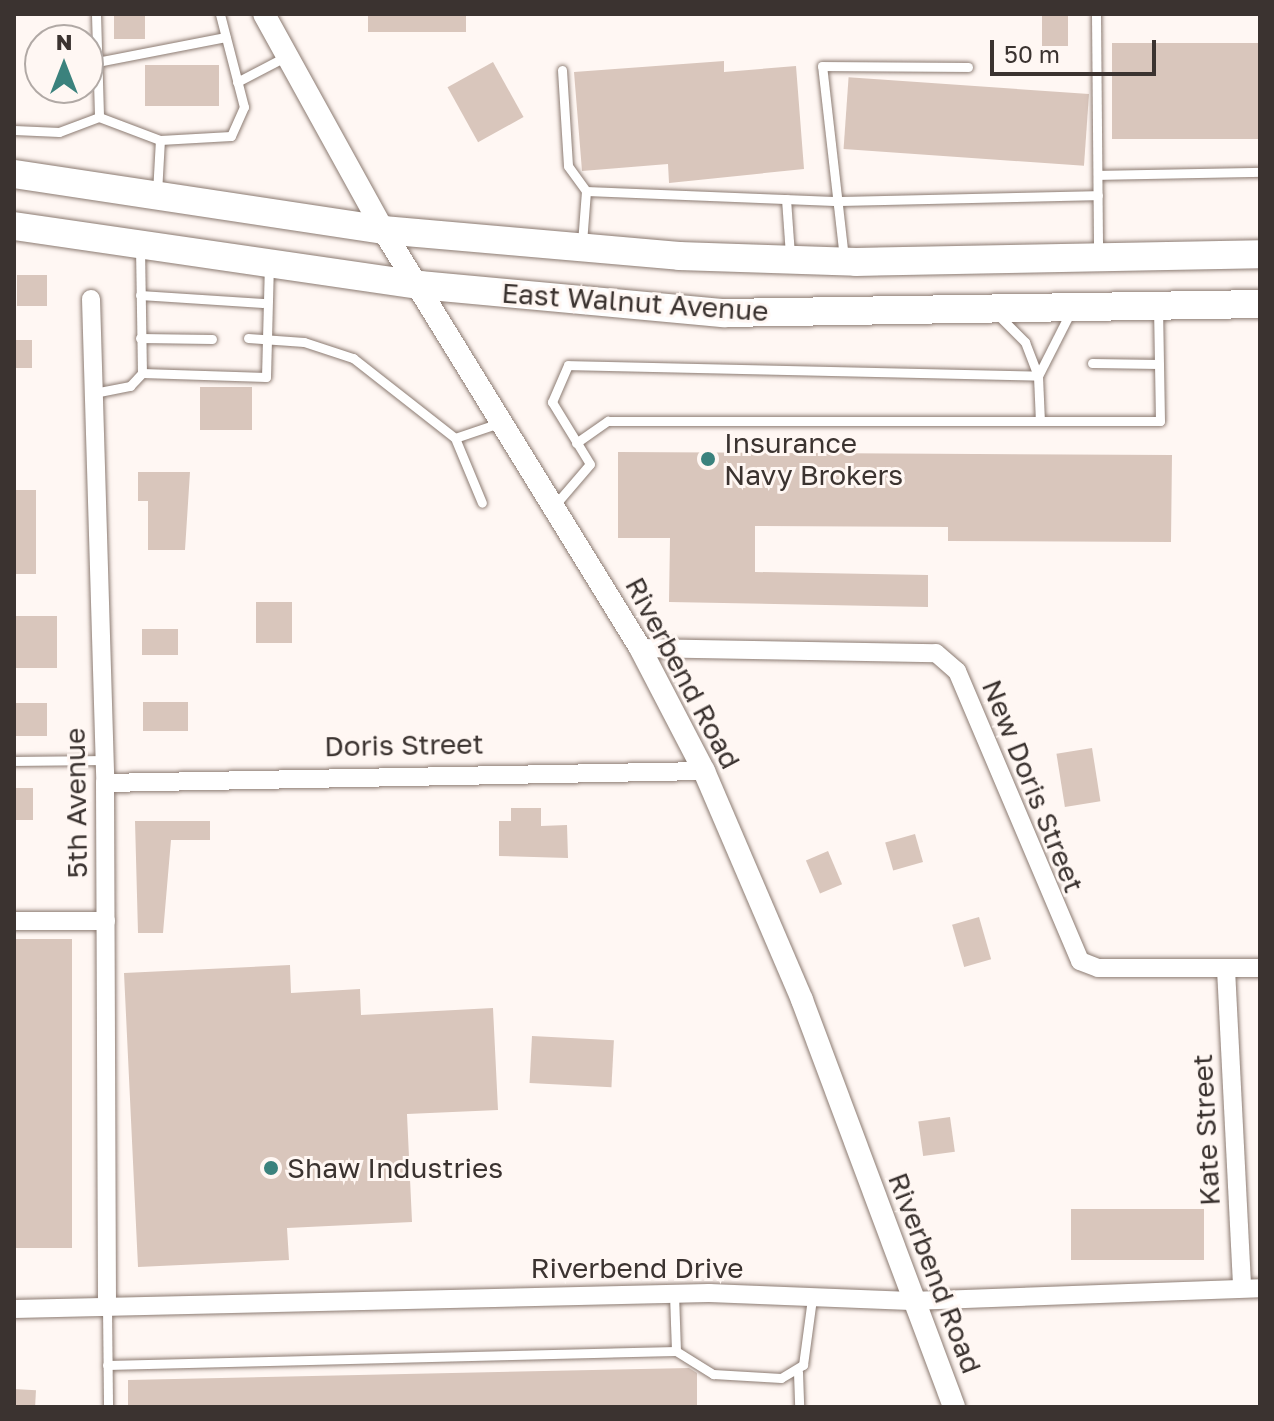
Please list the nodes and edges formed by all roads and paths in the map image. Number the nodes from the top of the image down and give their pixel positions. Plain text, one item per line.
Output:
1 (220, 14) edge
2 (264, 14) edge
3 (1096, 14) edge
4 (226, 37) junction
5 (285, 57) junction
6 (104, 61) edge
7 (968, 67) dead end
8 (562, 70) dead end
9 (237, 82) junction
10 (99, 104) edge
11 (99, 117) junction
12 (14, 130) edge
13 (160, 140) junction
14 (1260, 172) edge
15 (14, 174) edge
16 (1098, 175) junction
17 (586, 191) junction
18 (157, 195) junction
19 (1098, 195) junction
20 (786, 199) junction
21 (840, 201) junction
22 (14, 226) edge
23 (383, 230) junction
24 (141, 244) junction
25 (582, 247) junction
26 (1260, 254) edge
27 (1098, 257) junction
28 (790, 260) junction
29 (845, 262) junction
30 (269, 263) junction
31 (420, 285) junction
32 (140, 295) junction
33 (91, 299) dead end
34 (263, 303) junction
35 (1260, 304) edge
36 (1158, 306) junction
37 (1073, 307) junction
38 (993, 310) junction
39 (140, 338) junction
40 (248, 338) dead end
41 (264, 338) junction
42 (212, 339) dead end
43 (1092, 363) dead end
44 (1159, 364) junction
45 (142, 373) junction
46 (1038, 376) junction
47 (94, 393) junction
48 (1040, 421) junction
49 (503, 422) junction
50 (455, 438) junction
51 (576, 443) junction
52 (482, 503) dead end
53 (554, 506) junction
54 (640, 648) junction
55 (104, 760) junction
56 (14, 761) edge
57 (704, 771) junction
58 (105, 783) junction
59 (14, 921) edge
60 (106, 921) junction
61 (1260, 968) edge
62 (1226, 969) junction
63 (1251, 1288) edge
64 (674, 1294) junction
65 (812, 1298) junction
66 (911, 1301) junction
67 (107, 1307) junction
68 (14, 1309) edge
69 (676, 1351) junction
70 (107, 1365) junction
71 (798, 1372) junction
72 (108, 1407) edge
73 (799, 1407) edge
74 (954, 1407) edge

1 - 4 lane
2 - 5 street, Riverbend Road
3 - 16 lane
4 - 6 lane
4 - 9 lane
5 - 9 lane
5 - 23 street, Riverbend Road
7 - 21 lane
8 - 17 lane
9 - 13 lane
10 - 11 lane
11 - 12 lane
11 - 13 lane
13 - 18 lane
14 - 16 lane
15 - 18 main road, East Walnut Avenue
16 - 19 lane
17 - 20 lane
17 - 25 lane
18 - 23 main road, East Walnut Avenue
19 - 21 lane
19 - 27 lane
20 - 21 lane
20 - 28 lane
21 - 29 lane
22 - 24 main road, East Walnut Avenue
23 - 25 main road, East Walnut Avenue
23 - 31 street, Riverbend Road
24 - 30 main road, East Walnut Avenue
24 - 32 lane
25 - 28 main road, East Walnut Avenue
26 - 27 main road, East Walnut Avenue
27 - 29 main road, East Walnut Avenue
28 - 29 main road, East Walnut Avenue
30 - 31 main road, East Walnut Avenue
30 - 34 lane
31 - 38 main road, East Walnut Avenue
31 - 49 street, Riverbend Road
32 - 34 lane
32 - 39 lane
33 - 47 street, 5th Avenue
34 - 41 lane
35 - 36 main road, East Walnut Avenue
36 - 37 main road, East Walnut Avenue
36 - 44 lane
37 - 38 main road, East Walnut Avenue
37 - 46 lane
38 - 46 lane
39 - 42 lane
39 - 45 lane
40 - 41 lane
41 - 45 lane
41 - 50 lane
43 - 44 lane
44 - 48 lane
45 - 47 lane
46 - 48 lane
46 - 51 lane
47 - 55 street, 5th Avenue
48 - 51 lane
49 - 50 lane
49 - 53 street, Riverbend Road
50 - 52 lane
51 - 53 lane
53 - 54 street, Riverbend Road
54 - 57 street, Riverbend Road
54 - 62 street, New Doris Street
55 - 56 lane
55 - 58 street, 5th Avenue
57 - 58 street, Doris Street
57 - 66 street, Riverbend Road
58 - 60 street, 5th Avenue
59 - 60 street
60 - 67 street, 5th Avenue
61 - 62 street, New Doris Street
62 - 63 street, Kate Street
63 - 66 street, Riverbend Drive
64 - 65 street, Riverbend Drive
64 - 67 street, Riverbend Drive
64 - 69 lane
65 - 66 street, Riverbend Drive
65 - 71 lane
66 - 74 street, Riverbend Road
67 - 68 street, Riverbend Drive
67 - 70 lane
69 - 70 lane
69 - 71 lane
70 - 72 lane
71 - 73 lane

